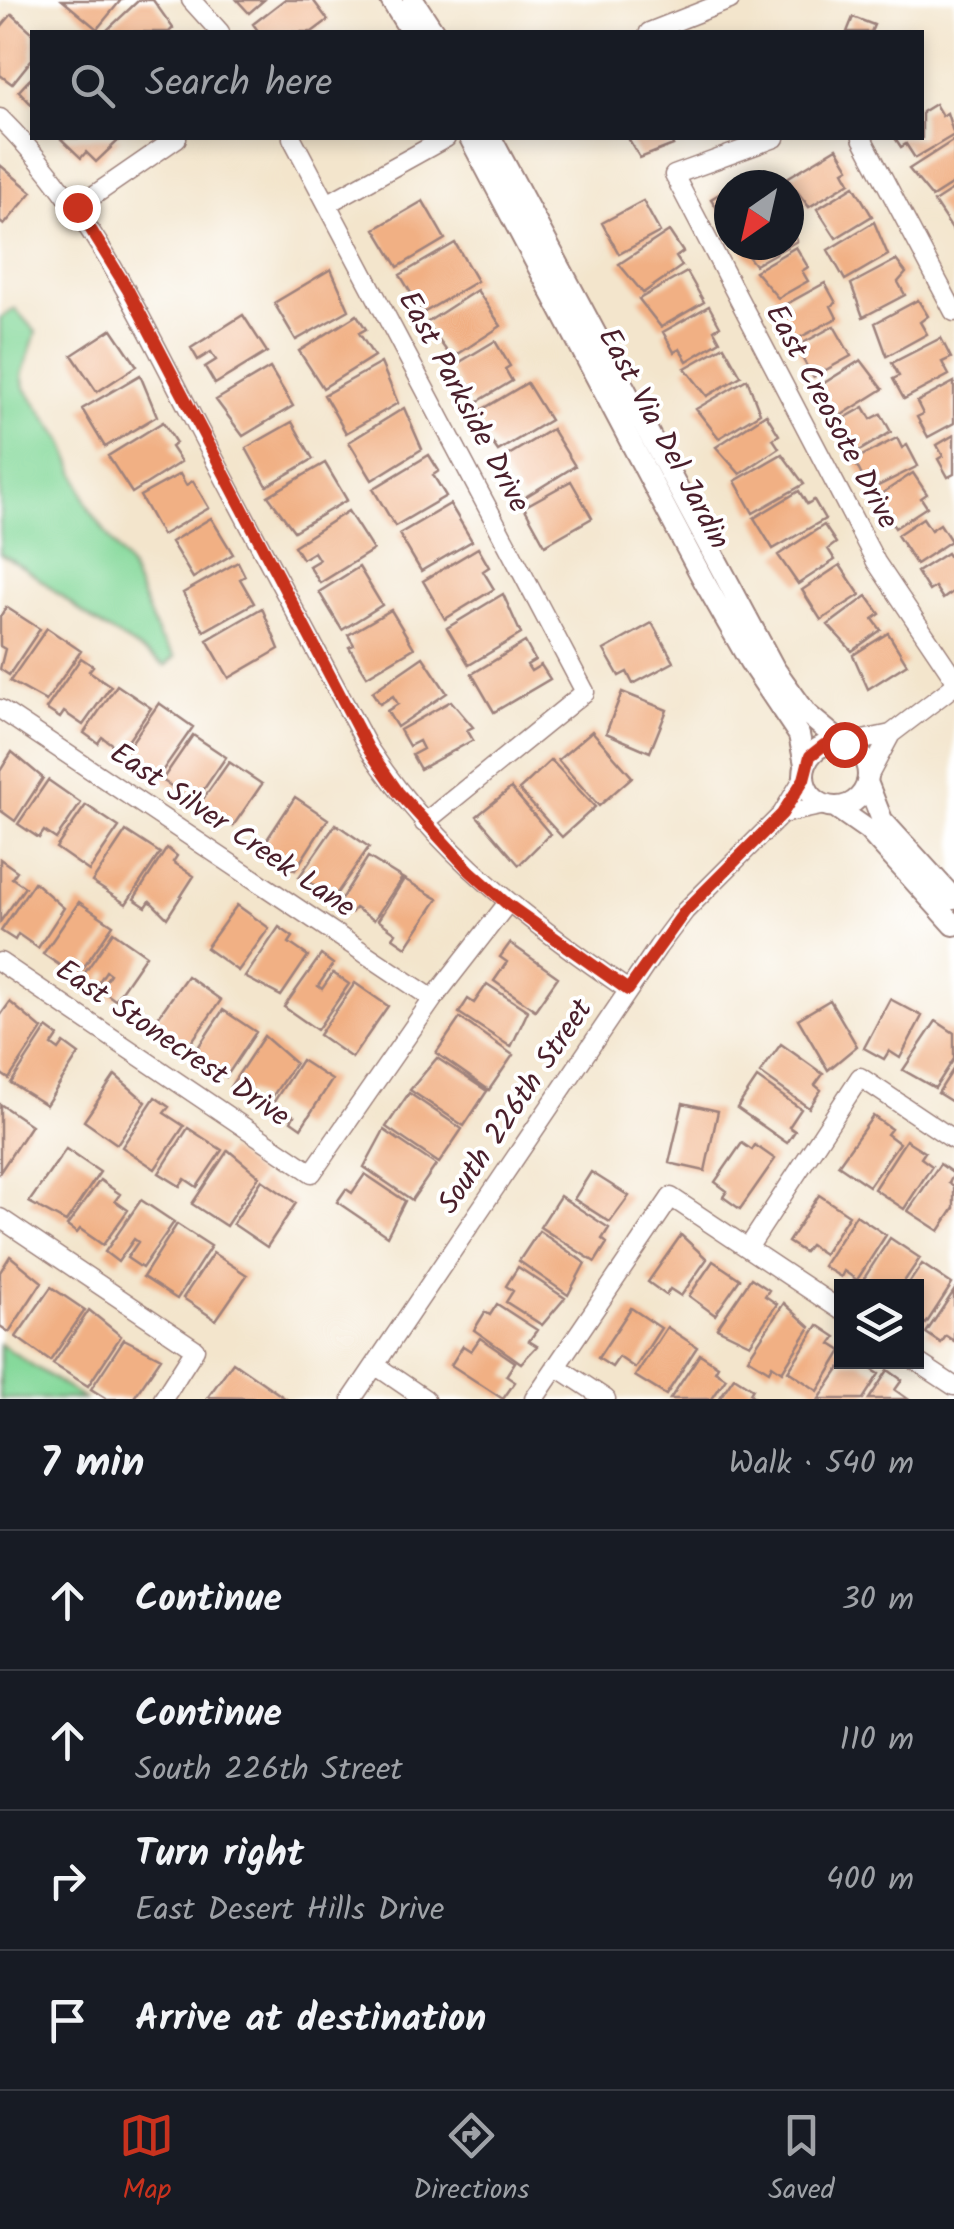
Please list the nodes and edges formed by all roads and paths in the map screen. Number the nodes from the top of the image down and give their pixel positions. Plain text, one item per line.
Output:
1 (191, 0) edge
2 (391, 0) edge
3 (414, 0) edge
4 (730, 0) edge
5 (218, 30) edge
6 (410, 30) edge
7 (433, 30) edge
8 (653, 30) edge
9 (0, 118) edge
10 (174, 140) edge
11 (293, 140) edge
12 (442, 140) edge
13 (471, 140) edge
14 (492, 140) edge
15 (768, 140) edge
16 (863, 140) edge
17 (327, 204) junction
18 (77, 207) junction
19 (954, 312) edge
20 (954, 678) edge
21 (954, 686) edge
22 (0, 708) edge
23 (891, 734) junction
24 (844, 744) junction
25 (804, 772) junction
26 (867, 779) junction
27 (830, 806) junction
28 (782, 814) junction
29 (424, 823) junction
30 (954, 899) edge
31 (507, 904) junction
32 (954, 925) edge
33 (0, 962) edge
34 (628, 990) junction
35 (433, 999) junction
36 (954, 1140) edge
37 (0, 1218) edge
38 (748, 1248) junction
39 (834, 1305) edge
40 (375, 1365) junction
41 (556, 1366) junction
42 (924, 1366) edge
43 (954, 1386) edge
44 (163, 1399) edge
45 (352, 1399) edge
46 (425, 1399) edge
47 (534, 1399) edge
48 (606, 1399) edge

1 - 5 street
2 - 6 street
3 - 7 street
4 - 8 street
9 - 18 street
10 - 18 street
11 - 17 street, East Parkside Drive
12 - 17 street
13 - 25 street, East Via Del Jardin
14 - 24 street, East Via Del Jardin
15 - 20 street, East Creosote Drive
16 - 19 street
17 - 29 street, East Parkside Drive
18 - 29 street
21 - 23 street
22 - 35 street, East Silver Creek Lane
23 - 24 street
23 - 26 street
24 - 25 street
24 - 26 street
25 - 27 street
25 - 28 street, South 226th Street
26 - 27 street
26 - 30 street
27 - 28 street
27 - 32 street
28 - 34 street, South 226th Street
29 - 31 street
31 - 34 street
31 - 35 street
33 - 35 street, East Stonecrest Drive
34 - 40 street, South 226th Street
36 - 38 street
37 - 44 street
38 - 39 street
38 - 41 street
40 - 45 street, South 226th Street
40 - 46 street
41 - 47 street
41 - 48 street
42 - 43 street

